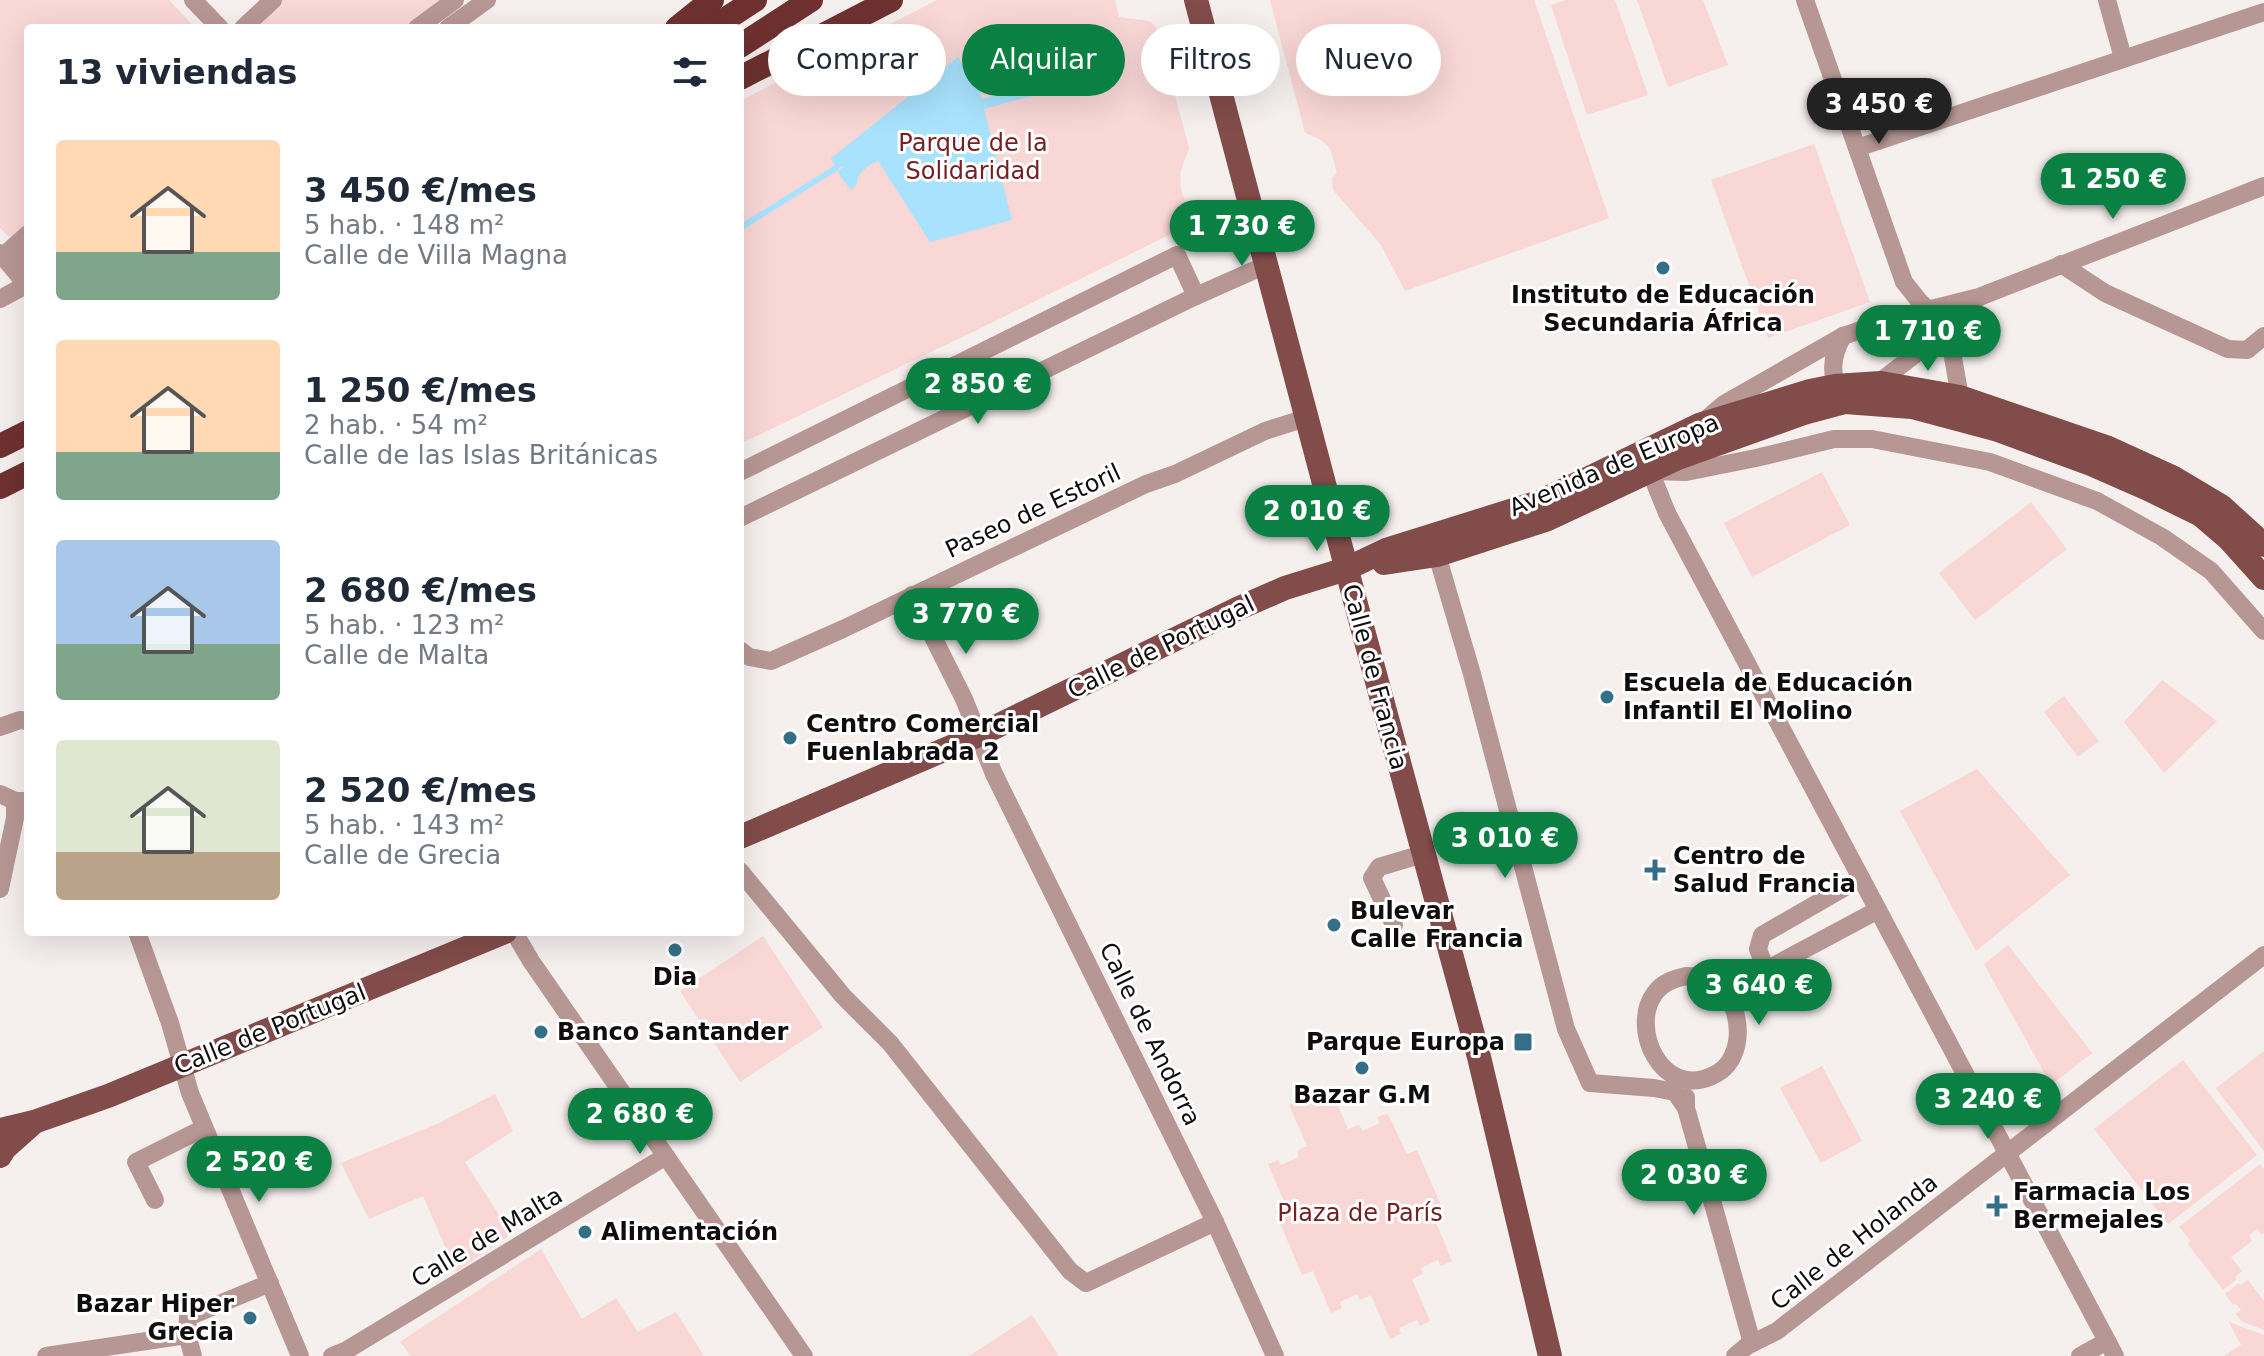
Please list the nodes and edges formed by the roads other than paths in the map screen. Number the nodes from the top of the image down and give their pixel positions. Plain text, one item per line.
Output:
1 (193, 0) edge
2 (273, 0) edge
3 (455, 0) edge
4 (487, 0) edge
5 (712, 0) edge
6 (755, 0) edge
7 (811, 0) edge
8 (891, 0) edge
9 (1196, 0) edge
10 (1805, 0) edge
11 (2107, 0) edge
12 (2264, 12) edge
13 (216, 24) edge
14 (247, 24) edge
15 (422, 24) edge
16 (454, 24) edge
17 (682, 24) edge
18 (718, 24) edge
19 (744, 43) edge
20 (2123, 58) junction
21 (744, 76) edge
22 (1857, 148) junction
23 (2264, 186) edge
24 (24, 238) edge
25 (0, 253) edge
26 (24, 260) edge
27 (2061, 264) junction
28 (1266, 265) junction
29 (24, 281) edge
30 (24, 286) edge
31 (1196, 296) junction
32 (1979, 297) junction
33 (0, 299) edge
34 (1927, 309) junction
35 (1948, 329) junction
36 (1843, 336) junction
37 (2264, 336) edge
38 (1881, 383) junction
39 (1840, 394) junction
40 (1960, 397) junction
41 (1306, 418) junction
42 (1699, 425) junction
43 (24, 434) edge
44 (0, 446) edge
45 (744, 470) edge
46 (1650, 471) junction
47 (24, 475) edge
48 (0, 487) edge
49 (744, 516) edge
50 (2264, 545) edge
51 (1437, 555) junction
52 (1346, 569) junction
53 (2264, 578) edge
54 (912, 595) junction
55 (2264, 631) edge
56 (744, 653) edge
57 (24, 720) edge
58 (0, 727) edge
59 (979, 735) junction
60 (14, 799) edge
61 (744, 835) edge
62 (1423, 854) junction
63 (744, 876) edge
64 (1861, 878) junction
65 (0, 889) edge
66 (1878, 910) junction
67 (1394, 925) dead end
68 (138, 936) edge
69 (495, 936) edge
70 (516, 936) edge
71 (2264, 955) edge
72 (182, 1065) junction
73 (1685, 1082) junction
74 (1686, 1108) junction
75 (34, 1122) junction
76 (204, 1128) junction
77 (0, 1130) edge
78 (2007, 1152) junction
79 (0, 1156) edge
80 (666, 1156) junction
81 (155, 1200) dead end
82 (1215, 1222) junction
83 (270, 1283) junction
84 (187, 1335) junction
85 (2111, 1348) edge
86 (1746, 1350) edge
87 (46, 1356) edge
88 (193, 1356) edge
89 (300, 1356) edge
90 (332, 1356) edge
91 (804, 1356) edge
92 (1275, 1356) edge
93 (1550, 1356) edge
94 (2080, 1356) edge

1 - 13 street
2 - 14 street
3 - 15 street
4 - 16 street
5 - 17 highway
6 - 18 highway
7 - 19 highway
8 - 21 highway
9 - 28 main road, Calle de Francia
10 - 22 street
11 - 20 street
12 - 20 street
20 - 22 street
22 - 34 street
23 - 27 street
24 - 26 street
25 - 29 street
27 - 32 street
27 - 37 street
28 - 31 street
28 - 41 main road, Calle de Francia
30 - 33 street
31 - 45 street
31 - 49 street
32 - 34 street
32 - 35 street
34 - 35 street
34 - 36 street
35 - 38 street
35 - 40 street
36 - 39 street
36 - 42 street
38 - 39 main road, Avenida de Europa
38 - 40 main road, Avenida de Europa
39 - 42 main road, Avenida de Europa
39 - 46 main road, Avenida de Europa
39 - 53 main road, Avenida de Europa
40 - 50 main road, Avenida de Europa
41 - 52 main road, Calle de Francia
41 - 54 street, Paseo de Estoril
42 - 52 main road, Avenida de Europa
43 - 44 highway
46 - 51 main road, Avenida de Europa
46 - 55 street, Avenida de Europa
46 - 64 street
47 - 48 highway
51 - 52 main road, Avenida de Europa
51 - 74 street
52 - 59 main road, Calle de Portugal
52 - 62 main road, Calle de Francia
54 - 56 street, Paseo de Estoril
54 - 59 street
57 - 58 street
59 - 61 main road, Calle de Portugal
59 - 82 street, Calle de Andorra
60 - 65 street
62 - 67 street
62 - 93 main road, Calle de Francia
63 - 82 street
64 - 66 street
64 - 66 street
66 - 78 street
68 - 72 street
69 - 72 main road, Calle de Portugal
70 - 80 street
71 - 78 street, Calle de Holanda
72 - 75 main road, Calle de Portugal
72 - 76 street
73 - 73 street
73 - 74 street
74 - 86 street
75 - 77 main road, Calle de Portugal
75 - 79 main road, Calle de Portugal
76 - 81 street
76 - 83 street
78 - 85 street
78 - 86 street, Calle de Holanda
80 - 90 street, Calle de Malta
80 - 91 street
82 - 92 street, Calle de Andorra
83 - 84 street
83 - 89 street
84 - 87 street
84 - 88 street
85 - 94 street

